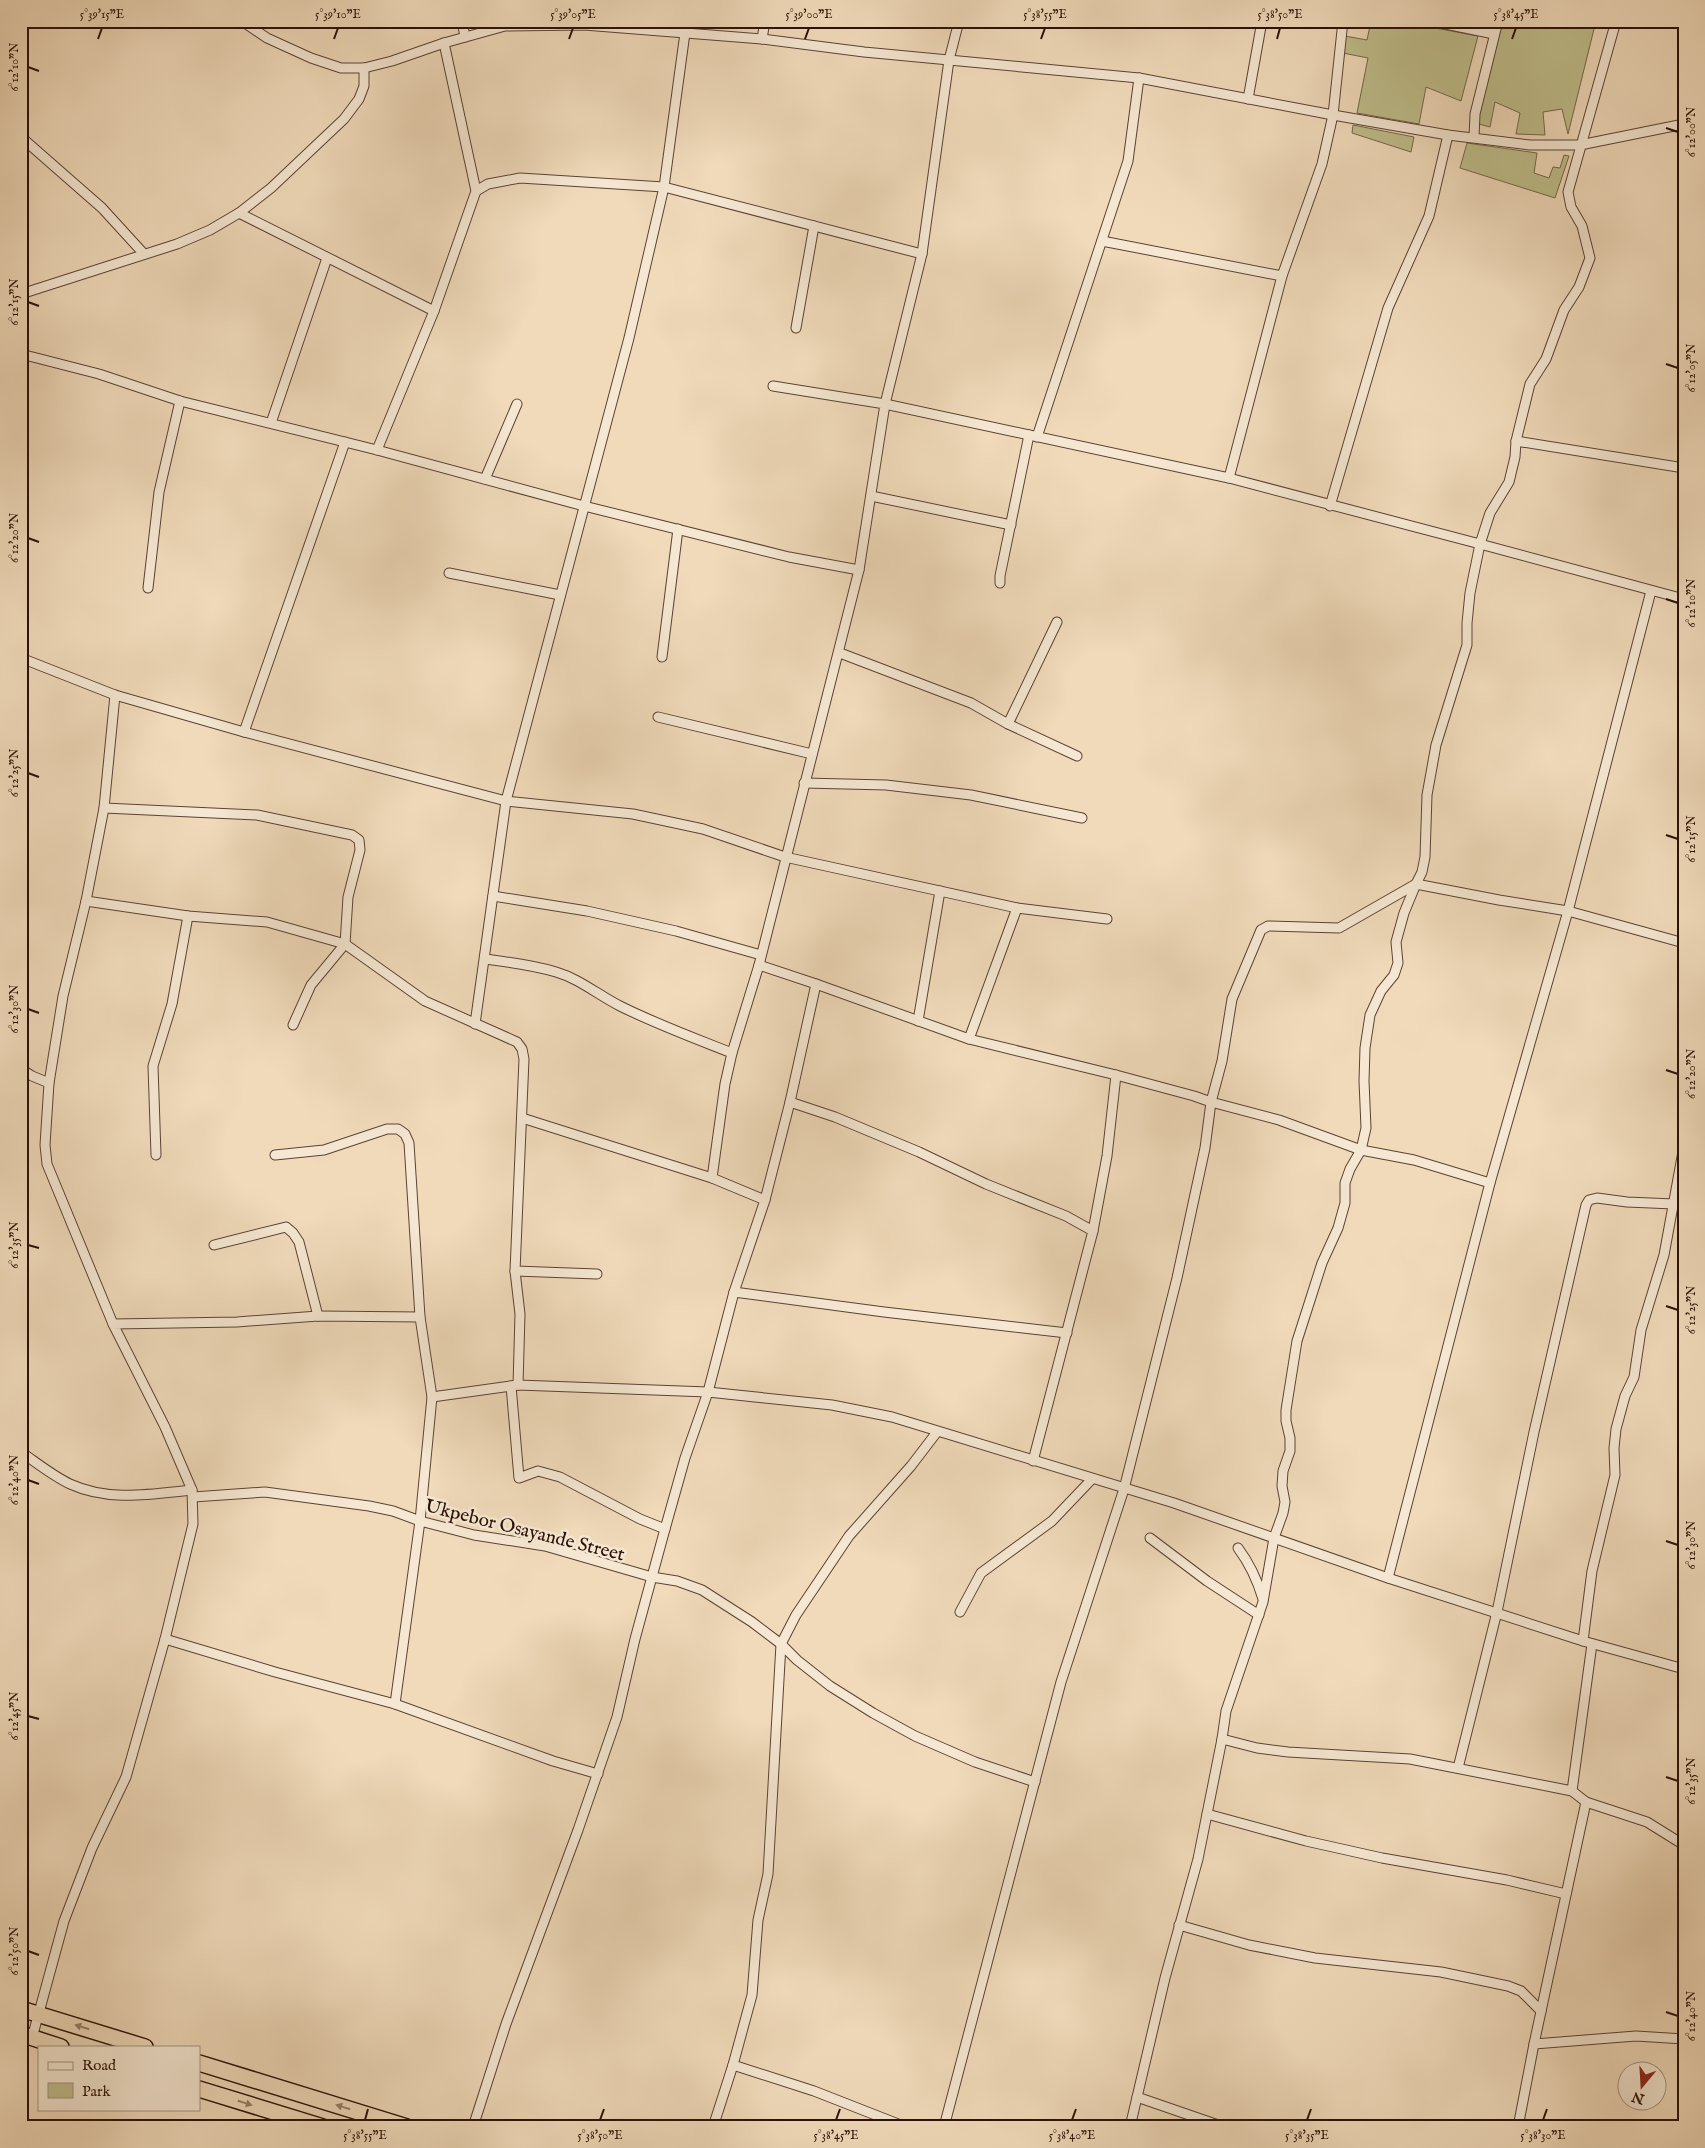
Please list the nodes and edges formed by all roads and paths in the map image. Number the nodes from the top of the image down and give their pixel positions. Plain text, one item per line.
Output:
1 (242, 21) edge
2 (462, 21) edge
3 (765, 21) edge
4 (959, 21) edge
5 (1262, 21) edge
6 (1343, 21) edge
7 (1431, 21) edge
8 (1498, 21) edge
9 (1616, 21) edge
10 (685, 34) junction
11 (1494, 34) junction
12 (465, 37) junction
13 (762, 39) junction
14 (444, 43) junction
15 (949, 60) junction
16 (364, 68) junction
17 (1139, 78) junction
18 (1248, 99) junction
19 (1333, 115) junction
20 (1684, 124) edge
21 (1448, 135) junction
22 (21, 137) edge
23 (1474, 137) junction
24 (1580, 145) junction
25 (664, 188) junction
26 (476, 191) junction
27 (239, 213) junction
28 (814, 226) junction
29 (1102, 241) junction
30 (144, 254) junction
31 (922, 254) junction
32 (327, 258) junction
33 (1282, 276) junction
34 (21, 294) edge
35 (434, 311) junction
36 (796, 328) dead end
37 (21, 354) edge
38 (773, 386) dead end
39 (180, 401) junction
40 (517, 404) dead end
41 (885, 404) junction
42 (271, 423) junction
43 (1033, 436) junction
44 (1516, 440) junction
45 (345, 442) junction
46 (377, 450) junction
47 (1684, 468) edge
48 (1229, 478) junction
49 (485, 479) junction
50 (871, 496) junction
51 (584, 506) junction
52 (1330, 506) junction
53 (1010, 525) junction
54 (678, 529) junction
55 (1480, 544) junction
56 (859, 570) junction
57 (449, 573) dead end
58 (1000, 584) dead end
59 (148, 588) dead end
60 (1651, 591) junction
61 (560, 595) junction
62 (1684, 599) edge
63 (1057, 622) dead end
64 (840, 653) junction
65 (662, 657) dead end
66 (21, 658) edge
67 (115, 695) junction
68 (658, 716) dead end
69 (1008, 724) junction
70 (244, 732) junction
71 (812, 754) junction
72 (1077, 756) dead end
73 (804, 783) junction
74 (506, 801) junction
75 (104, 808) junction
76 (1082, 818) dead end
77 (785, 857) junction
78 (1416, 884) junction
79 (940, 891) junction
80 (493, 896) junction
81 (86, 901) junction
82 (1018, 908) junction
83 (1568, 911) junction
84 (188, 916) junction
85 (1107, 919) dead end
86 (1684, 943) edge
87 (345, 944) junction
88 (761, 955) junction
89 (484, 959) junction
90 (759, 965) junction
91 (816, 984) junction
92 (918, 1021) junction
93 (475, 1024) junction
94 (293, 1025) dead end
95 (969, 1039) junction
96 (732, 1053) junction
97 (21, 1069) edge
98 (1116, 1075) junction
99 (49, 1083) junction
100 (790, 1102) junction
101 (1211, 1102) junction
102 (522, 1118) junction
103 (1684, 1146) edge
104 (1361, 1150) junction
105 (156, 1155) dead end
106 (275, 1155) dead end
107 (712, 1178) junction
108 (1490, 1183) junction
109 (765, 1200) junction
110 (1674, 1204) junction
111 (1094, 1231) junction
112 (214, 1245) dead end
113 (515, 1271) junction
114 (597, 1274) dead end
115 (734, 1292) junction
116 (318, 1316) junction
117 (420, 1317) junction
118 (113, 1324) junction
119 (1067, 1333) junction
120 (514, 1385) junction
121 (708, 1392) junction
122 (432, 1397) junction
123 (937, 1432) junction
124 (21, 1452) edge
125 (1033, 1461) junction
126 (1092, 1479) junction
127 (1124, 1489) junction
128 (192, 1494) junction
129 (420, 1521) junction
130 (665, 1529) junction
131 (1150, 1538) dead end
132 (1274, 1538) junction
133 (1238, 1548) dead end
134 (652, 1577) junction
135 (1388, 1578) junction
136 (1263, 1602) junction
137 (960, 1612) dead end
138 (1497, 1612) junction
139 (1259, 1614) junction
140 (165, 1639) junction
141 (1587, 1643) junction
142 (781, 1644) junction
143 (1684, 1669) edge
144 (395, 1704) junction
145 (1222, 1739) junction
146 (1458, 1768) junction
147 (598, 1774) junction
148 (1035, 1782) junction
149 (1572, 1791) junction
150 (1586, 1802) junction
151 (1207, 1814) junction
152 (1684, 1844) edge
153 (1566, 1894) junction
154 (1179, 1925) junction
155 (21, 2009) edge
156 (1541, 2010) junction
157 (38, 2014) junction
158 (27, 2036) edge
159 (1684, 2039) edge
160 (1534, 2044) junction
161 (58, 2046) edge
162 (142, 2046) edge
163 (200, 2063) edge
164 (733, 2065) junction
165 (200, 2089) edge
166 (1137, 2097) junction
167 (323, 2127) edge
168 (407, 2127) edge
169 (473, 2127) edge
170 (713, 2127) edge
171 (906, 2127) edge
172 (944, 2127) edge
173 (1130, 2127) edge
174 (1224, 2127) edge
175 (1518, 2127) edge

1 - 16 street
2 - 12 street
3 - 13 street
4 - 15 street
5 - 18 street
6 - 19 street
7 - 11 street
8 - 11 street
9 - 24 street
10 - 12 street
10 - 13 street
10 - 25 street
11 - 23 street
12 - 14 street
13 - 15 street
14 - 16 street
14 - 26 street
15 - 17 street
15 - 31 street
16 - 27 street
17 - 18 street
17 - 29 street
18 - 19 street
19 - 21 street
19 - 33 street
20 - 24 street
21 - 23 street
21 - 52 street
22 - 30 street
23 - 24 street
24 - 44 street
25 - 26 street
25 - 28 street
25 - 51 street
26 - 35 street
27 - 30 street
27 - 32 street
28 - 31 street
28 - 36 street
29 - 33 street
29 - 43 street
30 - 34 street
31 - 41 street
32 - 35 street
32 - 42 street
33 - 48 street
35 - 46 street
37 - 39 street
38 - 41 street
39 - 42 street
39 - 59 street
40 - 49 street
41 - 43 street
41 - 50 street
42 - 45 street
43 - 48 street
43 - 53 street
44 - 47 street
44 - 55 street
45 - 46 street
45 - 70 street
46 - 49 street
48 - 52 street
49 - 51 street
50 - 53 street
50 - 56 street
51 - 54 street
51 - 61 street
52 - 55 street
53 - 58 street
54 - 56 street
54 - 65 street
55 - 60 street
55 - 78 street
56 - 64 street
57 - 61 street
60 - 62 street
60 - 83 street
61 - 74 street
63 - 69 street
64 - 69 street
64 - 71 street
66 - 67 street
67 - 70 street
67 - 75 street
68 - 71 street
69 - 72 street
70 - 74 street
71 - 73 street
73 - 76 street
73 - 77 street
74 - 77 street
74 - 80 street
75 - 81 street
75 - 87 street
77 - 79 street
77 - 88 street
78 - 83 street
78 - 101 street
78 - 104 street
79 - 82 street
79 - 92 street
80 - 88 street
80 - 89 street
81 - 84 street
81 - 99 street
82 - 85 street
82 - 95 street
83 - 86 street
83 - 108 street
84 - 87 street
84 - 105 street
87 - 93 street
87 - 94 street
88 - 90 street
89 - 93 street
89 - 96 street
90 - 91 street
90 - 96 street
91 - 92 street
91 - 100 street
92 - 95 street
93 - 102 street
95 - 98 street
96 - 107 street
97 - 99 street
98 - 101 street
98 - 111 street
99 - 118 street
100 - 109 street
100 - 111 street
101 - 104 street
101 - 127 street
102 - 107 street
102 - 113 street
103 - 110 street
104 - 108 street
104 - 132 street
106 - 117 street
107 - 109 street
108 - 135 street
109 - 115 street
110 - 138 street
110 - 141 street
111 - 119 street
112 - 116 street
113 - 114 street
113 - 120 street
115 - 119 street
115 - 121 street
116 - 117 street
116 - 118 street
117 - 122 street
118 - 128 street
119 - 125 street
120 - 121 street
120 - 122 street
120 - 130 street
121 - 123 street
121 - 130 street
122 - 129 street
123 - 125 street
123 - 142 street
124 - 128 street, Ukpebor Osayande Street
125 - 126 street
126 - 127 street
126 - 137 street
127 - 132 street
127 - 148 street
128 - 129 street, Ukpebor Osayande Street
128 - 140 street
129 - 134 street, Ukpebor Osayande Street
129 - 144 street
130 - 134 street
131 - 139 street
132 - 135 street
132 - 136 street
133 - 136 street
134 - 142 street, Ukpebor Osayande Street
134 - 147 street
135 - 138 street
136 - 139 street
138 - 141 street
138 - 146 street
139 - 145 street
140 - 144 street
140 - 157 street
141 - 143 street
141 - 149 street
142 - 148 street, Ukpebor Osayande Street
142 - 164 street
144 - 147 street
145 - 146 street
145 - 151 street
146 - 149 street
147 - 169 street
148 - 172 street
149 - 150 street
150 - 152 street
150 - 153 street
151 - 153 street
151 - 154 street
153 - 156 street
154 - 156 street
154 - 166 street
155 - 157 highway
156 - 160 street
157 - 158 street
162 -> 157 highway
158 - 161 highway
159 - 160 street
160 - 175 street
168 -> 163 highway
164 - 170 street
164 - 171 street
165 -> 167 highway
166 - 173 street
166 - 174 street

